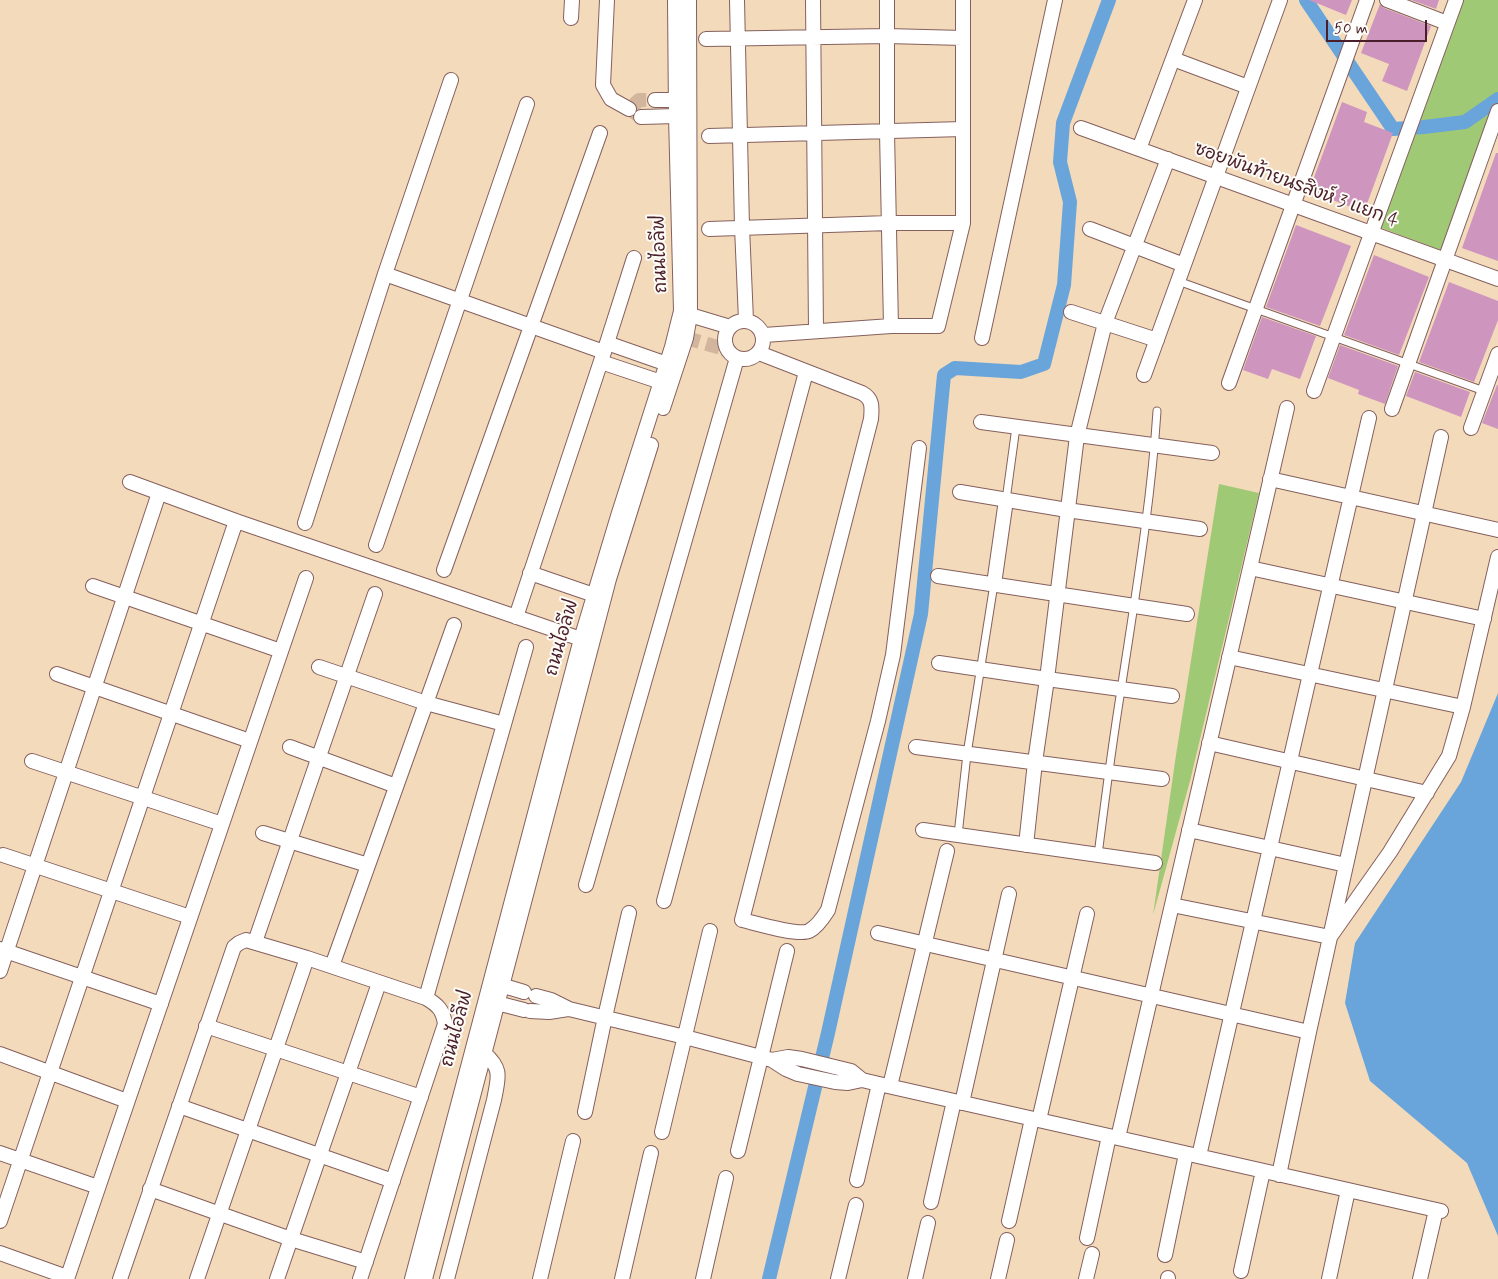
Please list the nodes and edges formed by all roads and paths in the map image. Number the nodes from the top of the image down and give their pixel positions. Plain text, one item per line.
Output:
1 (572, 0) edge
2 (607, 0) edge
3 (675, 0) edge
4 (689, 0) edge
5 (737, 0) edge
6 (813, 0) edge
7 (888, 0) edge
8 (963, 0) edge
9 (1055, 0) edge
10 (1194, 0) edge
11 (1280, 0) edge
12 (1367, 0) edge
13 (1387, 0) edge
14 (1456, 0) edge
15 (570, 18) dead end
16 (1447, 24) junction
17 (887, 36) junction
18 (814, 37) junction
19 (738, 38) junction
20 (963, 38) junction
21 (706, 39) dead end
22 (1172, 59) junction
23 (451, 80) dead end
24 (1248, 87) junction
25 (655, 100) tunnel mouth
26 (676, 100) junction
27 (527, 104) dead end
28 (629, 109) dead end
29 (1498, 112) edge
30 (676, 116) junction
31 (641, 117) dead end
32 (1081, 128) dead end
33 (963, 129) junction
34 (887, 132) junction
35 (600, 133) dead end
36 (814, 134) junction
37 (709, 136) dead end
38 (740, 136) junction
39 (1139, 149) junction
40 (1168, 159) junction
41 (1216, 177) junction
42 (1293, 205) junction
43 (889, 223) junction
44 (963, 223) junction
45 (742, 227) junction
46 (814, 227) junction
47 (710, 229) dead end
48 (1090, 230) dead end
49 (1371, 233) junction
50 (1134, 247) junction
51 (634, 258) dead end
52 (1446, 260) junction
53 (1184, 265) junction
54 (385, 274) junction
55 (1498, 279) edge
56 (1178, 281) junction
57 (459, 300) junction
58 (1256, 308) junction
59 (1071, 312) dead end
60 (690, 314) junction
61 (746, 320) junction
62 (1105, 323) junction
63 (532, 326) junction
64 (891, 326) junction
65 (730, 327) junction
66 (816, 330) junction
67 (764, 335) junction
68 (1334, 337) junction
69 (982, 338) dead end
70 (1157, 340) junction
71 (604, 352) junction
72 (759, 353) junction
73 (1498, 354) edge
74 (737, 358) junction
75 (667, 364) junction
76 (1408, 364) junction
77 (806, 372) junction
78 (1144, 375) dead end
79 (661, 382) junction
80 (1229, 383) dead end
81 (1314, 391) dead end
82 (1484, 391) junction
83 (1287, 408) dead end
84 (1392, 409) dead end
85 (1157, 411) dead end
86 (1369, 418) dead end
87 (981, 422) dead end
88 (1016, 427) junction
89 (1471, 428) dead end
90 (1077, 436) junction
91 (1441, 437) dead end
92 (1155, 446) junction
93 (919, 448) dead end
94 (1212, 453) dead end
95 (1270, 480) junction
96 (130, 482) dead end
97 (960, 492) dead end
98 (159, 493) junction
99 (1351, 497) junction
100 (1006, 500) junction
101 (1067, 510) junction
102 (1424, 514) junction
103 (236, 521) junction
104 (1145, 521) junction
105 (305, 523) dead end
106 (1200, 529) dead end
107 (1498, 530) edge
108 (376, 545) dead end
109 (1498, 557) edge
110 (1250, 568) junction
111 (444, 570) dead end
112 (530, 573) junction
113 (938, 576) dead end
114 (306, 578) dead end
115 (994, 584) junction
116 (1330, 585) junction
117 (93, 586) dead end
118 (375, 594) dead end
119 (1058, 594) junction
120 (594, 595) junction
121 (125, 597) junction
122 (1404, 601) junction
123 (1135, 606) junction
124 (1187, 614) dead end
125 (516, 617) junction
126 (1484, 619) junction
127 (202, 623) junction
128 (454, 625) dead end
129 (581, 639) junction
130 (526, 648) dead end
131 (281, 651) junction
132 (1229, 657) junction
133 (939, 663) dead end
134 (319, 667) dead end
135 (980, 669) junction
136 (58, 674) dead end
137 (1310, 674) junction
138 (346, 676) junction
139 (1048, 679) junction
140 (95, 687) junction
141 (1121, 689) junction
142 (1385, 690) junction
143 (1172, 696) dead end
144 (426, 703) junction
145 (1463, 707) junction
146 (171, 714) junction
147 (504, 724) junction
148 (250, 741) junction
149 (1209, 743) junction
150 (290, 747) dead end
151 (916, 748) dead end
152 (967, 754) junction
153 (318, 757) junction
154 (32, 761) dead end
155 (1290, 761) junction
156 (1035, 762) junction
157 (66, 772) junction
158 (1109, 772) junction
159 (1365, 778) junction
160 (1162, 779) dead end
161 (396, 786) junction
162 (1427, 793) junction
163 (143, 798) junction
164 (222, 824) junction
165 (923, 830) dead end
166 (1189, 830) junction
167 (263, 832) dead end
168 (958, 836) junction
169 (290, 840) junction
170 (1026, 846) junction
171 (1270, 848) junction
172 (947, 851) dead end
173 (3, 855) dead end
174 (1098, 855) junction
175 (1155, 863) dead end
176 (368, 865) junction
177 (1346, 865) junction
178 (35, 866) junction
179 (586, 885) dead end
180 (111, 890) junction
181 (1010, 894) dead end
182 (664, 901) dead end
183 (1172, 905) junction
184 (629, 913) dead end
185 (1087, 914) dead end
186 (190, 917) junction
187 (1253, 922) junction
188 (710, 931) dead end
189 (878, 933) dead end
190 (1330, 937) junction
191 (254, 942) junction
192 (924, 944) junction
193 (3, 950) edge
194 (787, 951) dead end
195 (308, 958) junction
196 (994, 960) junction
197 (332, 966) junction
198 (0, 971) edge
199 (82, 977) junction
200 (1072, 978) junction
201 (379, 983) junction
202 (496, 984) junction
203 (1151, 996) junction
204 (426, 998) junction
205 (491, 1002) junction
206 (161, 1004) junction
207 (569, 1009) junction
208 (1232, 1014) junction
209 (605, 1017) junction
210 (206, 1026) junction
211 (1309, 1032) junction
212 (685, 1036) junction
213 (276, 1049) junction
214 (0, 1054) edge
215 (484, 1054) junction
216 (767, 1058) junction
217 (50, 1073) junction
218 (348, 1074) junction
219 (862, 1080) junction
220 (884, 1085) junction
221 (421, 1097) junction
222 (128, 1101) junction
223 (958, 1102) junction
224 (179, 1106) junction
225 (585, 1112) dead end
226 (1035, 1120) junction
227 (248, 1130) junction
228 (662, 1132) dead end
229 (1114, 1137) junction
230 (574, 1140) dead end
231 (738, 1151) dead end
232 (0, 1153) edge
233 (651, 1153) dead end
234 (320, 1155) junction
235 (1192, 1155) junction
236 (20, 1160) junction
237 (1263, 1171) junction
238 (1279, 1175) junction
239 (726, 1178) dead end
240 (857, 1180) dead end
241 (393, 1181) junction
242 (98, 1187) junction
243 (150, 1189) junction
244 (1348, 1190) junction
245 (931, 1202) dead end
246 (856, 1205) dead end
247 (220, 1213) junction
248 (0, 1221) edge
249 (1009, 1221) dead end
250 (928, 1223) dead end
251 (1087, 1238) dead end
252 (291, 1239) junction
253 (1007, 1240) dead end
254 (0, 1253) edge
255 (1092, 1254) dead end
256 (1164, 1255) dead end
257 (366, 1262) junction
258 (1241, 1271) dead end
259 (67, 1278) edge
260 (121, 1279) edge
261 (197, 1279) edge
262 (277, 1279) edge
263 (360, 1279) edge
264 (412, 1279) edge
265 (425, 1279) edge
266 (447, 1279) edge
267 (540, 1279) edge
268 (622, 1279) edge
269 (703, 1279) edge
270 (838, 1279) edge
271 (915, 1279) edge
272 (998, 1279) edge
273 (1086, 1279) edge
274 (1328, 1279) edge
275 (1420, 1279) edge

1 - 15 street
2 - 28 street
3 - 26 street, ถนนไอลีฟ
4 - 60 street, ถนนไอลีฟ
5 - 19 street
6 - 18 street
7 - 17 street
8 - 20 street
9 - 69 street
10 - 22 street
11 - 24 street
12 - 42 street
13 - 16 street
14 - 16 street
16 - 49 street
17 - 18 street
17 - 20 street
17 - 34 street
18 - 19 street
18 - 36 street
19 - 21 street
19 - 38 street
20 - 33 street
22 - 24 street
22 - 39 street
23 - 54 street
24 - 41 street
25 - 26 street
26 - 30 street, ถนนไอลีฟ
27 - 57 street
29 - 52 street
30 - 31 street
30 - 75 street, ถนนไอลีฟ
32 - 39 street, ซอยพันท้ายนรสิงห์ 3 แยก 4
33 - 34 street
33 - 44 street
34 - 36 street
34 - 43 street
35 - 63 street
36 - 38 street
36 - 46 street
37 - 38 street
38 - 45 street
39 - 40 street, ซอยพันท้ายนรสิงห์ 3 แยก 4
40 - 41 street, ซอยพันท้ายนรสิงห์ 3 แยก 4
40 - 50 street
41 - 42 street, ซอยพันท้ายนรสิงห์ 3 แยก 4
41 - 53 street
42 - 49 street, ซอยพันท้ายนรสิงห์ 3 แยก 4
42 - 58 street
43 - 44 street
43 - 46 street
43 - 64 street
44 - 64 street
45 - 46 street
45 - 47 street
45 - 61 street
46 - 66 street
48 - 50 street
49 - 52 street, ซอยพันท้ายนรสิงห์ 3 แยก 4
49 - 68 street
50 - 53 street
50 - 62 street
51 - 71 street
52 - 55 street, ซอยพันท้ายนรสิงห์ 3 แยก 4
52 - 76 street
53 - 56 street
54 - 57 street
54 - 105 street
56 - 58 lane
56 - 70 street
57 - 63 street
57 - 108 street
58 - 68 lane
58 - 80 street
59 - 62 street
60 - 65 street
60 - 202 street, ถนนไอลีฟ
61 - 65 street
61 - 67 street
62 - 70 street
62 - 90 street
63 - 71 street
63 - 111 street
64 - 66 street
65 - 74 street
66 - 67 street
67 - 72 street
68 - 76 lane
68 - 81 street
70 - 78 street
71 - 75 street
71 - 79 street
71 - 112 street
72 - 74 street
72 - 77 street
73 - 82 street
74 - 179 street
75 - 79 street, ถนนไอลีฟ
76 - 82 lane
76 - 84 street
77 - 93 street
77 - 182 street
79 - 120 street, ถนนไอลีฟ
82 - 89 street
83 - 95 street
85 - 92 lane
86 - 99 street
87 - 88 street
88 - 90 street
88 - 100 lane
90 - 92 street
90 - 101 street
91 - 102 street
92 - 94 street
92 - 104 lane
95 - 99 street
95 - 110 street
96 - 98 street
97 - 100 street
98 - 103 street
98 - 121 street
99 - 102 street
99 - 116 street
100 - 101 street
100 - 115 street
101 - 104 street
101 - 119 street
102 - 107 street
102 - 122 street
103 - 125 street
103 - 127 street
104 - 106 street
104 - 123 lane
109 - 126 street
110 - 116 street
110 - 132 street
112 - 120 street
112 - 125 street
113 - 115 street
114 - 131 street
115 - 119 street
115 - 135 lane
116 - 122 street
116 - 137 street
117 - 121 street
118 - 138 street
119 - 123 street
119 - 139 street
120 - 129 street, ถนนไอลีฟ
121 - 127 street
121 - 140 street
122 - 126 street
122 - 142 street
123 - 124 street
123 - 141 lane
125 - 129 street
126 - 145 street
127 - 131 street
127 - 146 street
128 - 144 street
129 - 202 street, ถนนไอลีฟ
130 - 147 street
131 - 148 street
132 - 137 street
132 - 149 street
133 - 135 street
134 - 138 street
135 - 139 street
135 - 152 lane
136 - 140 street
137 - 142 street
137 - 155 street
138 - 144 street
138 - 153 street
139 - 141 street
139 - 156 street
140 - 146 street
140 - 157 street
141 - 143 street
141 - 158 lane
142 - 145 street
142 - 159 street
144 - 147 street
144 - 161 street
145 - 162 street
146 - 148 street
146 - 163 street
147 - 204 street
148 - 164 street
149 - 155 street
149 - 166 street
150 - 153 street
151 - 152 street
152 - 156 street
152 - 168 lane
153 - 161 street
153 - 169 street
154 - 157 street
155 - 159 street
155 - 171 street
156 - 158 street
156 - 170 street
157 - 163 street
157 - 178 street
158 - 160 street
158 - 174 lane
159 - 162 street
159 - 177 street
161 - 176 street
162 - 190 street
163 - 164 street
163 - 180 street
164 - 186 street
165 - 168 street
166 - 171 street
166 - 183 street
167 - 169 street
168 - 170 street
169 - 176 street
169 - 191 street
170 - 174 street
171 - 177 street
171 - 187 street
172 - 192 street
173 - 178 street
174 - 175 street
176 - 197 street
177 - 190 street
178 - 180 street
178 - 193 street
180 - 186 street
180 - 199 street
181 - 196 street
183 - 187 street
183 - 203 street
184 - 209 street
185 - 200 street
186 - 206 street
187 - 190 street
187 - 208 street
188 - 212 street
189 - 192 street
190 - 211 street
191 - 195 street
191 - 210 street
192 - 196 street
192 - 220 street
193 - 198 street
193 - 199 street
194 - 216 street
195 - 197 street
195 - 213 street
196 - 200 street
196 - 223 street
197 - 201 street
199 - 206 street
199 - 217 street
200 - 203 street
200 - 226 street
201 - 204 street
201 - 218 street
202 - 205 street, ถนนไอลีฟ
202 - 207 street
203 - 208 street
203 - 229 street
204 - 221 street
205 - 207 street
205 - 215 street, ถนนไอลีฟ
205 - 264 street, ถนนไอลีฟ
206 - 222 street
207 - 209 street
208 - 211 street
208 - 235 street
209 - 212 street
209 - 225 street
210 - 213 street
210 - 224 street
211 - 238 street
212 - 216 street
212 - 228 street
213 - 218 street
213 - 227 street
214 - 217 street
215 - 265 street, ถนนไอลีฟ
215 - 266 street
216 - 219 street
216 - 219 street
216 - 231 street
217 - 222 street
217 - 236 street
218 - 221 street
218 - 234 street
219 - 220 street
220 - 223 street
220 - 240 street
221 - 241 street
222 - 242 street
223 - 226 street
223 - 245 street
224 - 227 street
224 - 243 street
226 - 229 street
226 - 249 street
227 - 234 street
227 - 247 street
229 - 235 street
229 - 251 street
230 - 267 street
232 - 236 street
233 - 268 street
234 - 241 street
234 - 252 street
235 - 237 street
235 - 256 street
236 - 242 street
236 - 248 street
237 - 238 street
237 - 258 street
238 - 244 street
239 - 269 street
241 - 257 street
242 - 259 street
243 - 247 street
243 - 260 street
244 - 274 street
244 - 275 street
246 - 270 street
247 - 252 street
247 - 261 street
250 - 271 street
252 - 257 street
252 - 262 street
253 - 272 street
254 - 259 street
255 - 273 street
257 - 263 street

